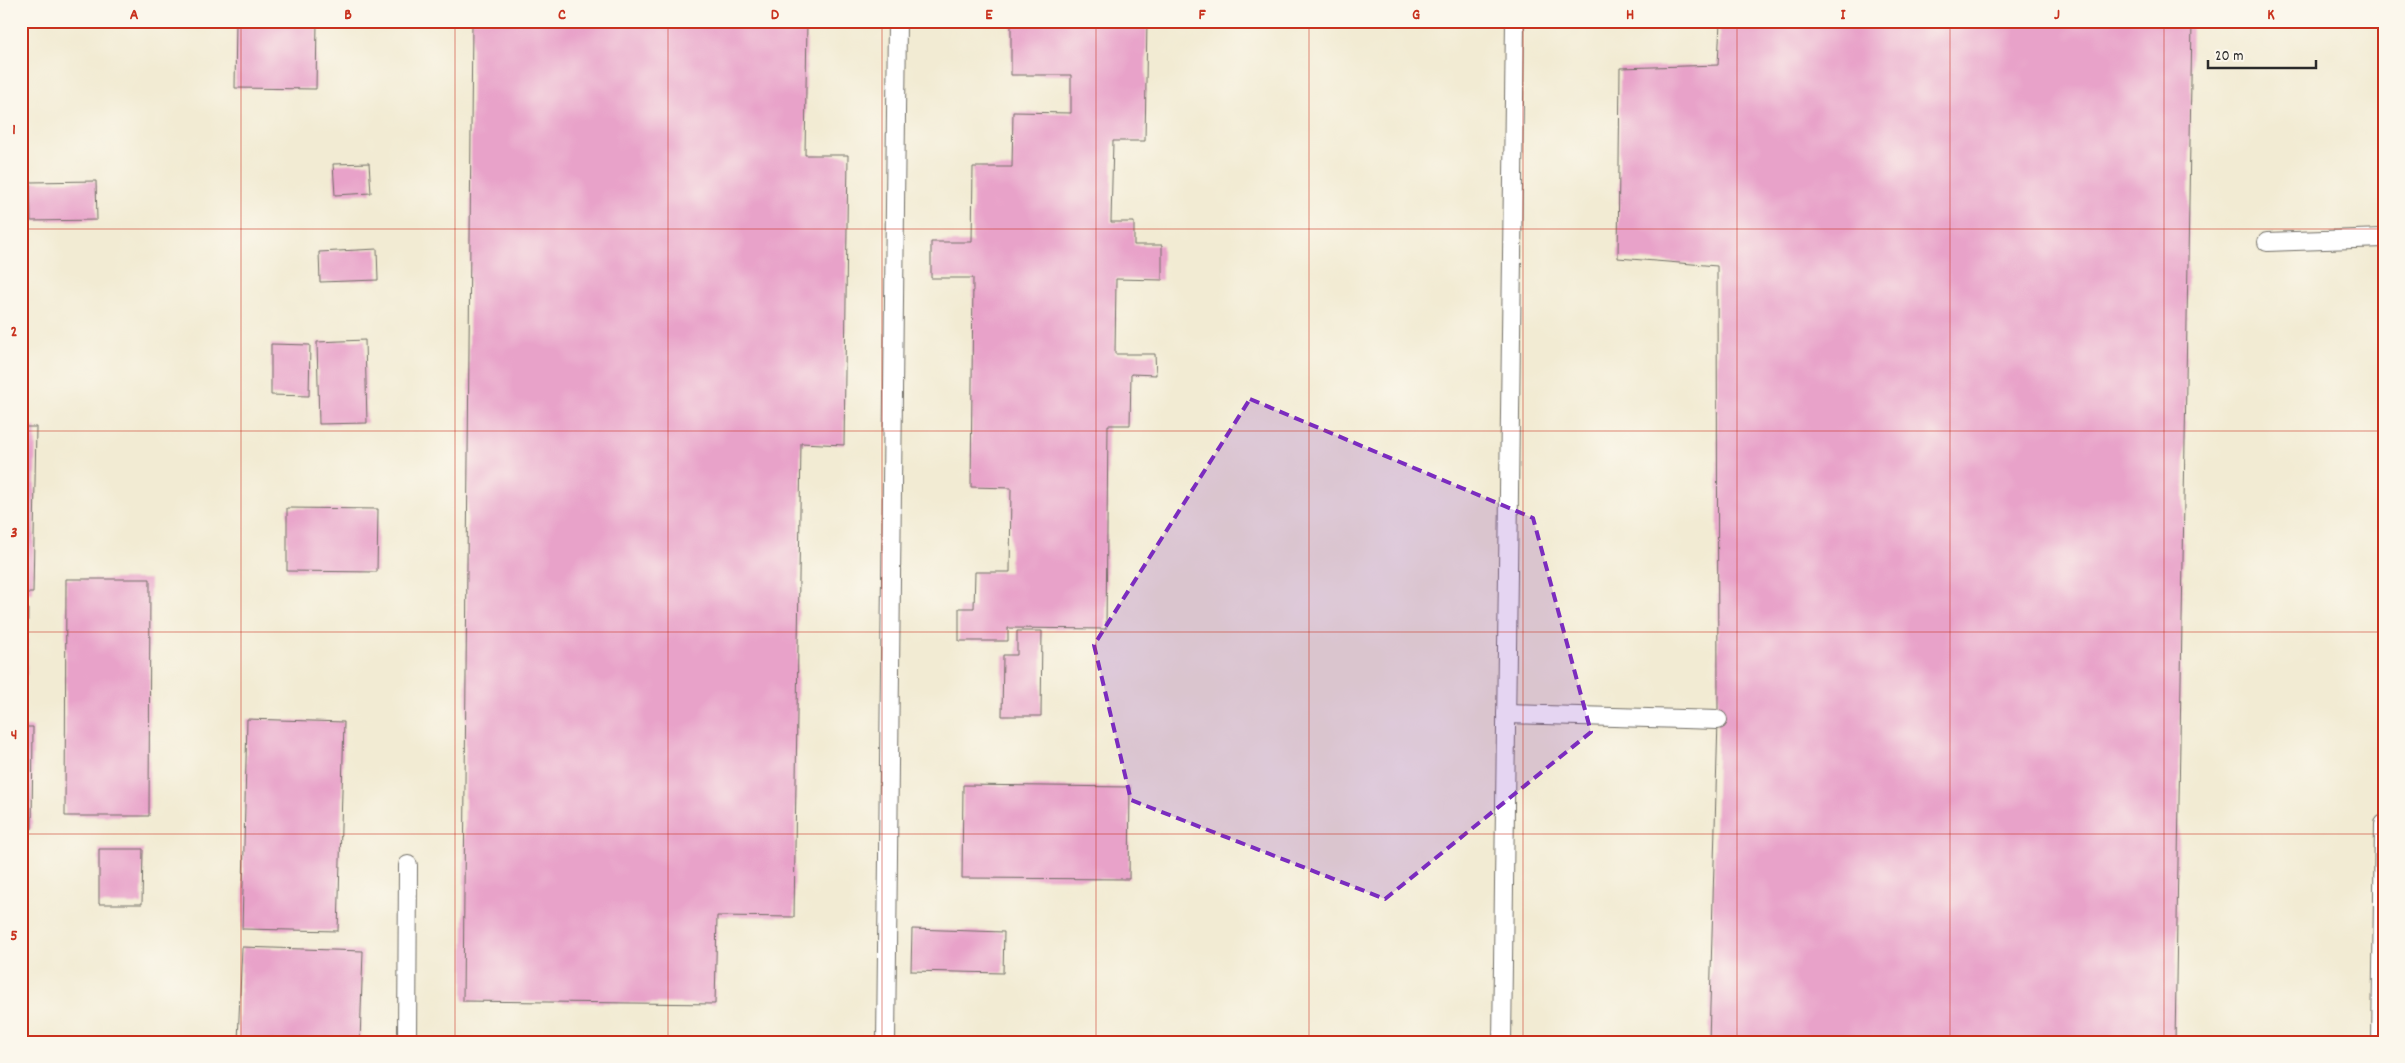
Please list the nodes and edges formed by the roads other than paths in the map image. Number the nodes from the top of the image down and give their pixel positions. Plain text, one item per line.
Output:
1 (897, 21) edge
2 (1515, 21) edge
3 (2384, 238) edge
4 (2267, 242) dead end
5 (1506, 714) junction
6 (1718, 720) dead end
7 (2384, 824) edge
8 (408, 865) dead end
9 (407, 1042) edge
10 (886, 1042) edge
11 (1502, 1042) edge
12 (2381, 1042) edge

1 - 10 lane
2 - 5 lane
3 - 4 lane
5 - 6 lane
5 - 11 lane
7 - 12 lane
8 - 9 lane

